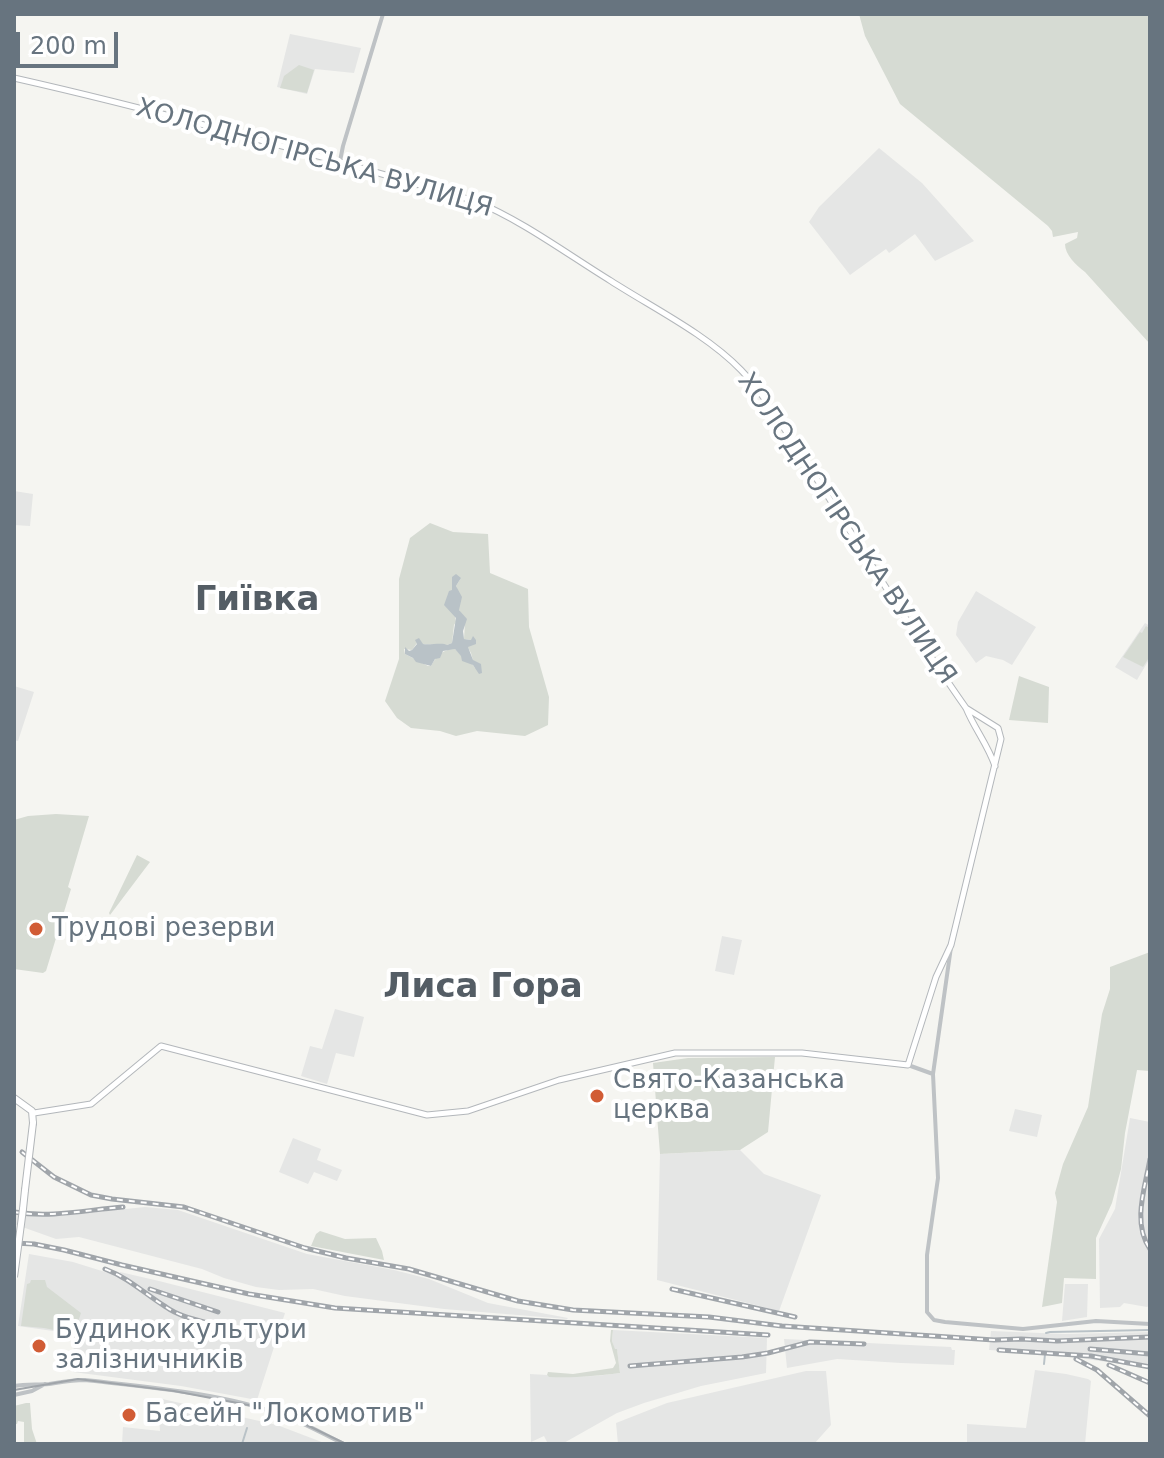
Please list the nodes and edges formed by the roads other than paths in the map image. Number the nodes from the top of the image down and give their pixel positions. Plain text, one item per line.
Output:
1 (383, 14) edge
2 (14, 78) edge
3 (340, 162) junction
4 (966, 708) junction
5 (985, 721) junction
6 (977, 730) junction
7 (985, 743) junction
8 (1000, 743) junction
9 (995, 767) junction
10 (951, 945) junction
11 (908, 1065) junction
12 (933, 1074) junction
13 (14, 1098) edge
14 (34, 1113) junction
15 (14, 1277) edge
16 (1150, 1324) edge
17 (45, 1384) junction
18 (14, 1386) edge
19 (14, 1395) edge
20 (344, 1444) edge

1 - 3 street
2 - 3 main road, ХОЛОДНОГІРСЬКА ВУЛИЦЯ
3 - 4 main road, ХОЛОДНОГІРСЬКА ВУЛИЦЯ
4 - 5 main road, ХОЛОДНОГІРСЬКА ВУЛИЦЯ
4 - 6 main road, ХОЛОДНОГІРСЬКА ВУЛИЦЯ
5 - 6 main road
5 - 8 main road
6 - 7 main road
7 - 8 main road
7 - 9 main road
8 - 9 main road
9 - 10 main road
10 - 11 main road
10 - 12 street
11 - 12 street
11 - 14 main road
12 - 16 street
13 - 14 main road
14 - 15 main road, bridge
17 - 18 street
17 - 19 street
17 - 20 street

